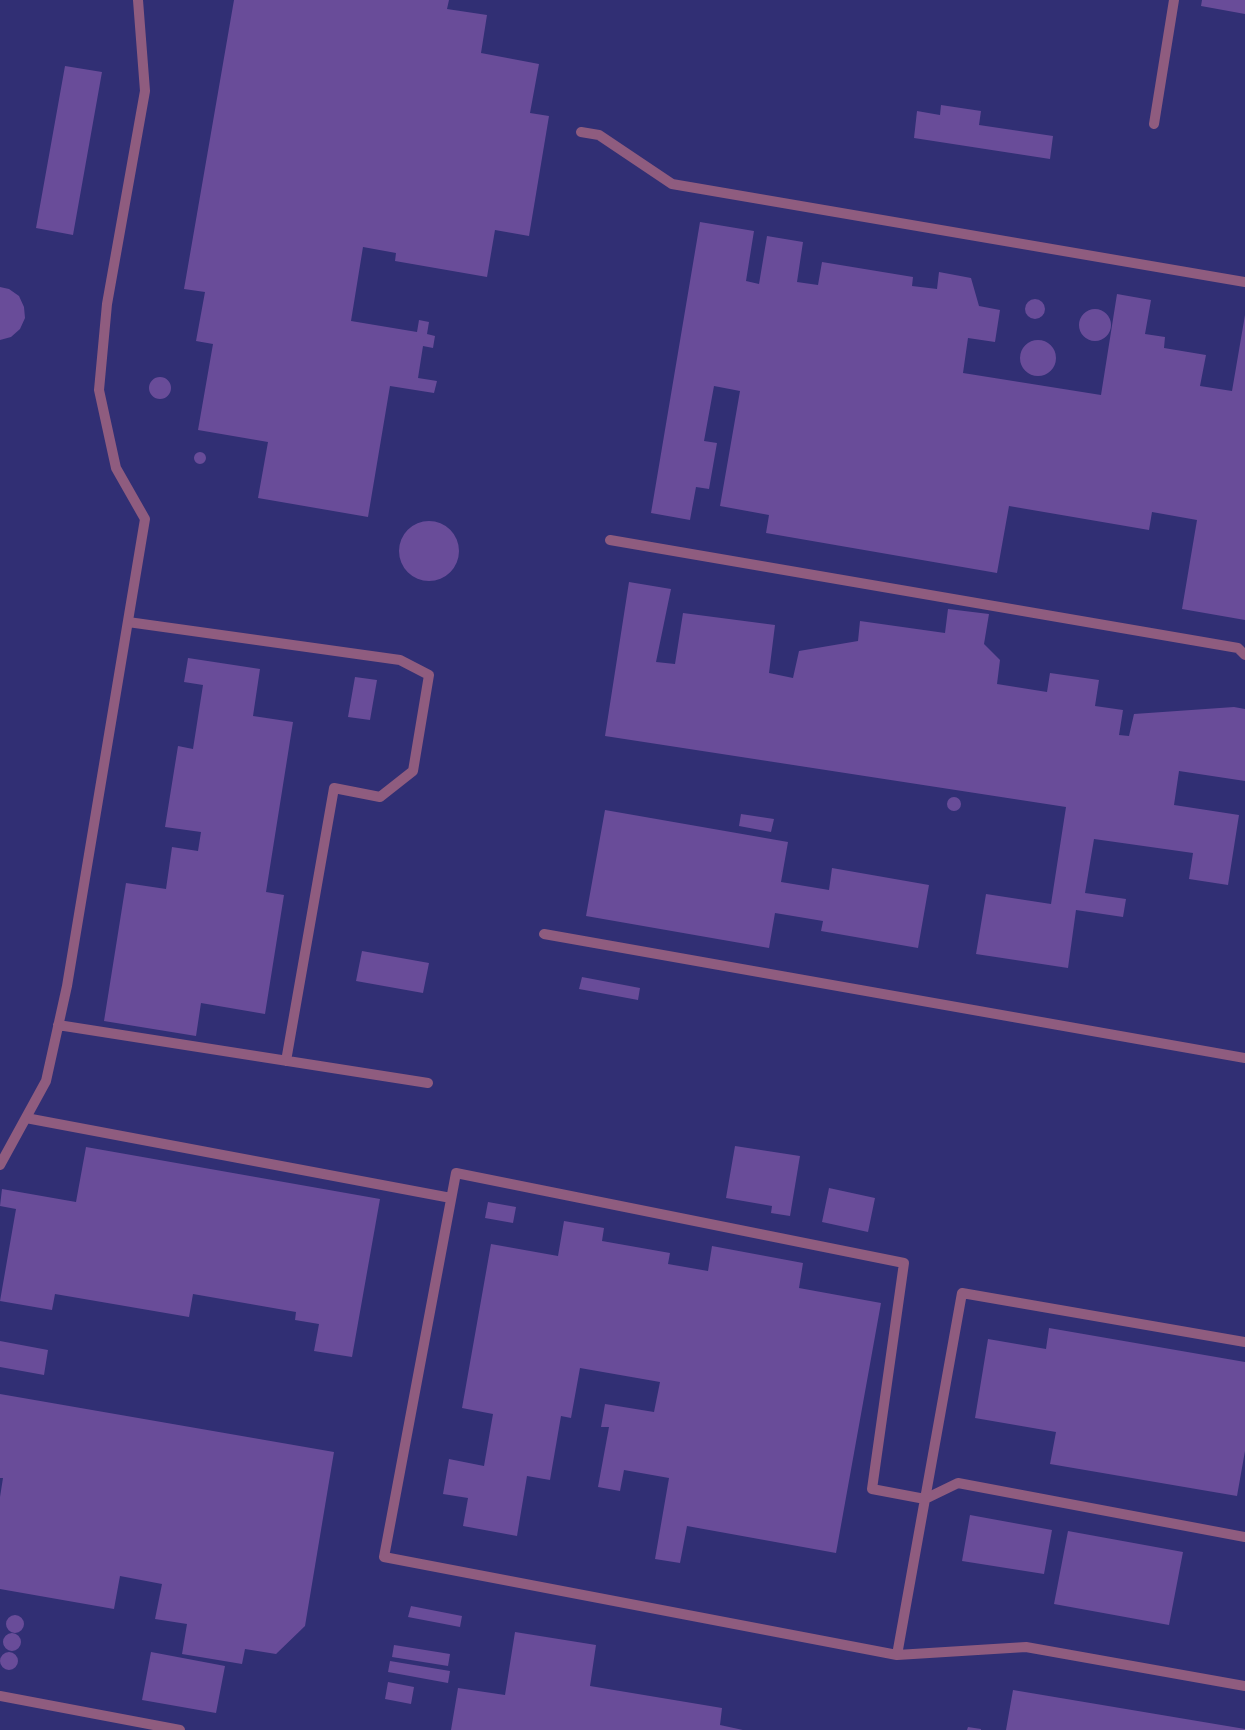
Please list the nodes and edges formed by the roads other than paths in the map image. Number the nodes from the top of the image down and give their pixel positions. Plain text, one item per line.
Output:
1 (138, 0) edge
2 (1174, 0) edge
3 (1154, 124) dead end
4 (581, 132) dead end
5 (1245, 282) edge
6 (610, 540) dead end
7 (128, 622) junction
8 (1245, 654) edge
9 (544, 934) dead end
10 (58, 1025) junction
11 (1245, 1058) edge
12 (286, 1061) junction
13 (428, 1083) dead end
14 (26, 1118) junction
15 (0, 1165) edge
16 (452, 1198) junction
17 (1245, 1342) edge
18 (925, 1499) junction
19 (1245, 1537) edge
20 (897, 1655) junction
21 (1245, 1686) edge
22 (0, 1696) edge
23 (180, 1730) edge

1 - 7 lane
2 - 3 lane
4 - 5 lane
6 - 8 lane
7 - 10 lane
7 - 12 lane
9 - 11 lane
10 - 12 lane
10 - 14 lane
12 - 13 lane
14 - 15 lane
14 - 16 lane
16 - 18 lane
16 - 20 lane
17 - 18 lane
18 - 19 lane
18 - 20 lane
20 - 21 lane
22 - 23 lane

